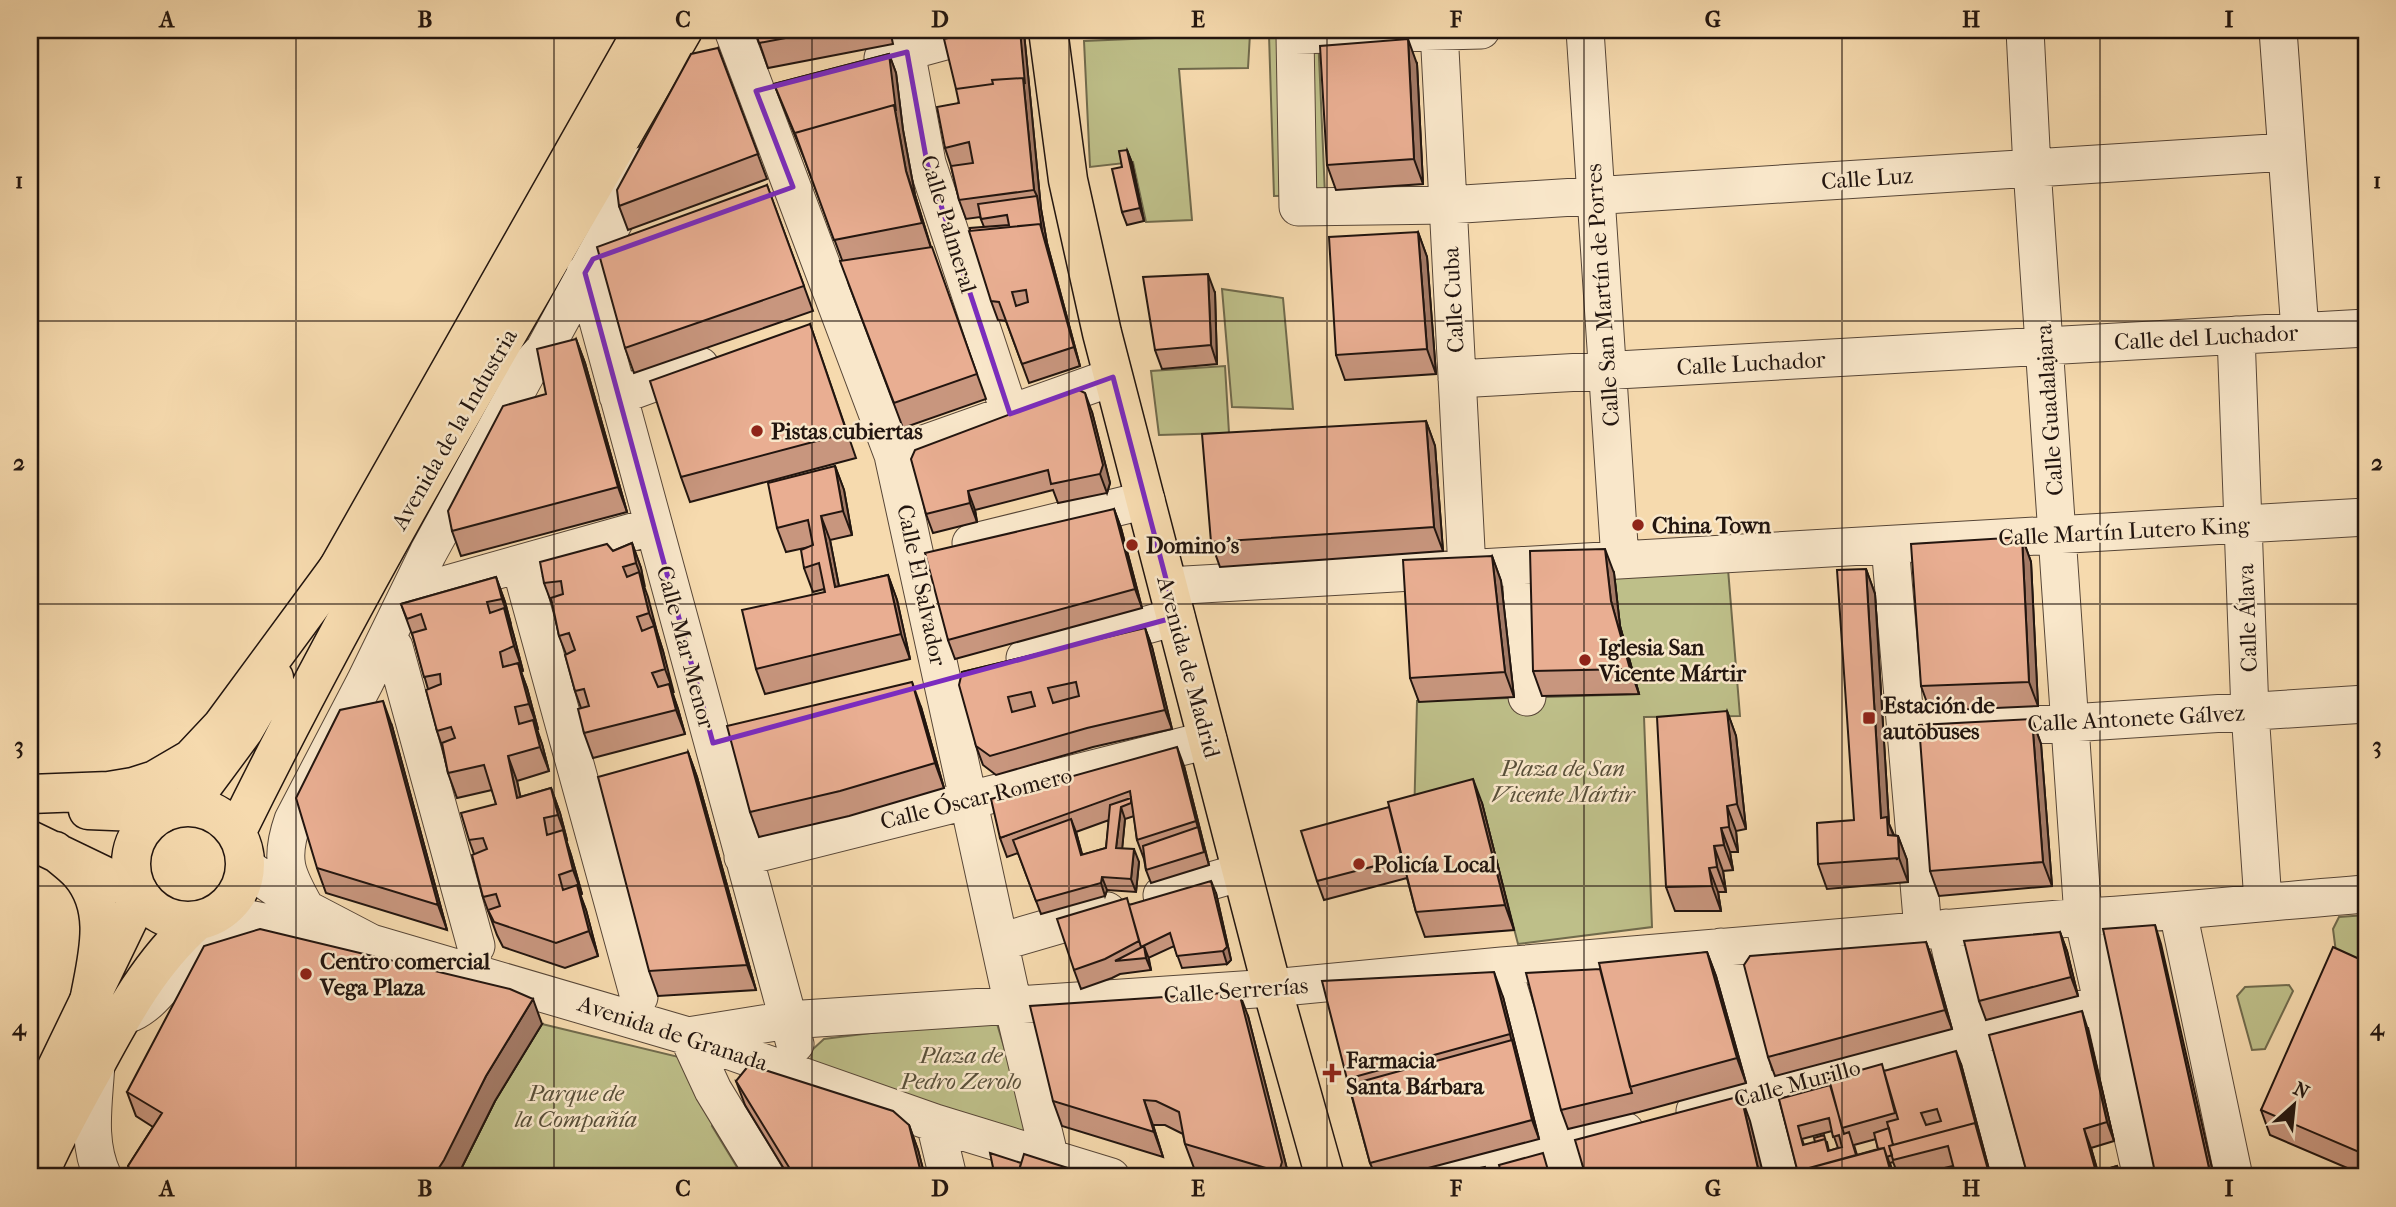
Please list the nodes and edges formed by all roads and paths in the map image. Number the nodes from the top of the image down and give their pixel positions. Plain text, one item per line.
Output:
1 (643, 30) edge
2 (986, 30) edge
3 (1048, 30) edge
4 (1481, 30) edge
5 (1585, 30) edge
6 (2025, 30) edge
7 (2278, 30) edge
8 (1439, 31) edge
9 (904, 41) edge
10 (713, 46) edge
11 (857, 65) edge
12 (794, 81) edge
13 (756, 91) junction
14 (662, 134) edge
15 (2287, 152) junction
16 (2032, 168) junction
17 (793, 187) junction
18 (1596, 195) junction
19 (756, 200) edge
20 (1448, 205) junction
21 (958, 255) junction
22 (919, 262) edge
23 (589, 266) junction
24 (2366, 328) edge
25 (2300, 331) junction
26 (601, 332) junction
27 (2236, 335) junction
28 (2045, 346) junction
29 (544, 350) junction
30 (736, 353) edge
31 (1607, 371) junction
32 (1113, 377) junction
33 (1457, 380) junction
34 (618, 396) junction
35 (1010, 414) junction
36 (893, 455) junction
37 (1146, 500) junction
38 (2366, 517) edge
39 (2245, 524) junction
40 (654, 526) junction
41 (2057, 536) junction
42 (1890, 545) junction
43 (915, 556) junction
44 (1620, 561) junction
45 (342, 563) junction
46 (520, 564) junction
47 (1521, 566) junction
48 (1467, 569) junction
49 (423, 591) dead end
50 (1172, 602) junction
51 (394, 647) dead end
52 (957, 676) junction
53 (1527, 697) dead end
54 (2366, 704) edge
55 (2250, 712) junction
56 (2070, 723) junction
57 (1906, 729) junction
58 (1208, 740) junction
59 (595, 785) junction
60 (30, 794) edge
61 (546, 799) edge
62 (969, 800) junction
63 (30, 801) edge
64 (175, 810) junction
65 (42, 846) edge
66 (241, 850) junction
67 (743, 856) junction
68 (1242, 872) junction
69 (139, 893) junction
70 (2366, 894) edge
71 (2263, 902) junction
72 (306, 909) junction
73 (2178, 912) junction
74 (2083, 916) junction
75 (208, 917) junction
76 (1934, 929) junction
77 (1000, 942) junction
78 (371, 943) junction
79 (476, 946) dead end
80 (1721, 947) junction
81 (1503, 965) junction
82 (1272, 988) junction
83 (639, 997) dead end
84 (2103, 1004) junction
85 (1013, 1005) junction
86 (105, 1010) junction
87 (788, 1020) junction
88 (688, 1036) junction
89 (1970, 1037) junction
90 (739, 1053) junction
91 (96, 1063) junction
92 (808, 1078) junction
93 (1757, 1093) junction
94 (30, 1123) edge
95 (934, 1123) junction
96 (1050, 1159) junction
97 (1562, 1163) edge
98 (38, 1177) edge
99 (103, 1177) edge
100 (766, 1177) edge
101 (948, 1177) edge
102 (1111, 1177) edge
103 (1325, 1177) edge
104 (1451, 1177) edge
105 (1779, 1177) edge
106 (2008, 1177) edge
107 (2142, 1177) edge
108 (2234, 1177) edge

1 - 45 main road, Avenida de la Industria
2 - 9 street
3 - 32 main road, Avenida de Madrid
4 - 8 street
5 - 18 street, Calle San Martín de Porres
6 - 16 street, Calle Guadalajara
7 - 15 street
8 - 20 street, Calle Cuba
8 - 20 street, Calle Luz
9 - 11 street
9 - 21 street, Calle Palmeral
10 - 13 street, Calle El Salvador
10 - 66 main road, Avenida de la Industria
12 - 13 street
13 - 17 street, Calle El Salvador
14 - 23 street
15 - 16 street, Calle Luz
15 - 25 street
16 - 18 street, Calle Luz
16 - 28 street, Calle Guadalajara
17 - 19 street
17 - 36 street, Calle El Salvador
18 - 20 street, Calle Luz
18 - 31 street, Calle San Martín de Porres
20 - 33 street, Calle Cuba
21 - 22 street
21 - 35 street, Calle Palmeral
23 - 26 street, Calle Mar Menor
23 - 29 street
24 - 25 street, Calle del Luchador
25 - 27 street, Calle del Luchador
26 - 29 street
26 - 34 street, Calle Mar Menor
27 - 28 street, Calle del Luchador
27 - 39 street, Calle Álava
28 - 31 street, Calle Luchador
28 - 41 street, Calle Guadalajara
29 - 72 street
30 - 34 street
31 - 33 street, Calle Luchador
31 - 44 street, Calle San Martín de Porres
32 - 35 street
32 - 37 main road, Avenida de Madrid
33 - 48 street, Calle Cuba
34 - 40 street, Calle Mar Menor
35 - 36 street
36 - 43 street, Calle El Salvador
37 - 43 street
37 - 50 main road, Avenida de Madrid
38 - 39 street, Calle Martín Lutero King
39 - 41 street, Calle Martín Lutero King
39 - 55 street, Calle Álava
40 - 46 street
40 - 67 street, Calle Mar Menor
41 - 42 street, Calle Martín Lutero King
41 - 56 street, Calle Guadalajara
42 - 44 street, Calle Martín Lutero King
42 - 57 street
43 - 52 street, Calle El Salvador
44 - 47 street, Calle Martín Lutero King
45 - 60 main road
45 - 64 main road, Avenida de la Industria
46 - 49 street
46 - 59 street
47 - 48 street, Calle Martín Lutero King
47 - 53 street
48 - 50 street, Calle Martín Lutero King
50 - 52 street, Calle Martín Lutero King
50 - 58 main road, Avenida de Madrid
51 - 79 street
52 - 62 street, Calle El Salvador
54 - 55 street, Calle Antonete Gálvez
55 - 56 street, Calle Antonete Gálvez
55 - 71 street, Calle Álava
56 - 57 street, Calle Antonete Gálvez
56 - 74 street, Calle Guadalajara
57 - 76 street
58 - 62 street, Calle Óscar Romero
58 - 68 main road, Avenida de Madrid
59 - 61 street
59 - 83 street
62 - 67 street, Calle Óscar Romero
62 - 77 street, Calle El Salvador
63 - 64 main road
64 - 66 main road
64 - 69 main road
65 - 69 main road
65 - 86 main road
66 - 72 street, Avenida de Granada
66 - 75 main road
67 - 87 street, Calle Mar Menor
68 - 77 street
68 - 82 main road, Avenida de Madrid
69 - 75 main road
69 - 86 main road
70 - 71 street
71 - 73 street
72 - 78 street, Avenida de Granada
73 - 74 street
73 - 108 street
74 - 76 street, Calle Serrerías
74 - 84 street, Calle Guadalajara
75 - 78 street
75 - 86 main road
76 - 80 street, Calle Serrerías
76 - 89 street
77 - 85 street, Calle El Salvador
78 - 86 street
78 - 88 street, Avenida de Granada
80 - 81 street, Calle Serrerías
80 - 93 street
81 - 82 street, Calle Serrerías
81 - 97 street
82 - 85 street, Calle Serrerías
82 - 103 main road, Avenida de Madrid
84 - 89 street, Calle Murillo
84 - 107 street, Calle Guadalajara
85 - 87 street, Calle Serrerías
85 - 96 street, Calle El Salvador
86 - 91 main road
86 - 94 main road
87 - 88 street, Calle Serrerías
87 - 90 street
87 - 92 street, Calle Mar Menor
88 - 90 street, Avenida de Granada
88 - 100 street
89 - 93 street, Calle Murillo
89 - 106 street
90 - 92 street, Avenida de Granada
91 - 98 main road
91 - 99 street
92 - 95 street, Avenida de Granada
93 - 97 street, Calle Murillo
93 - 105 street
95 - 96 street, Avenida de Granada
95 - 101 street
96 - 102 street, Avenida de Granada
97 - 104 street, Calle Murillo

